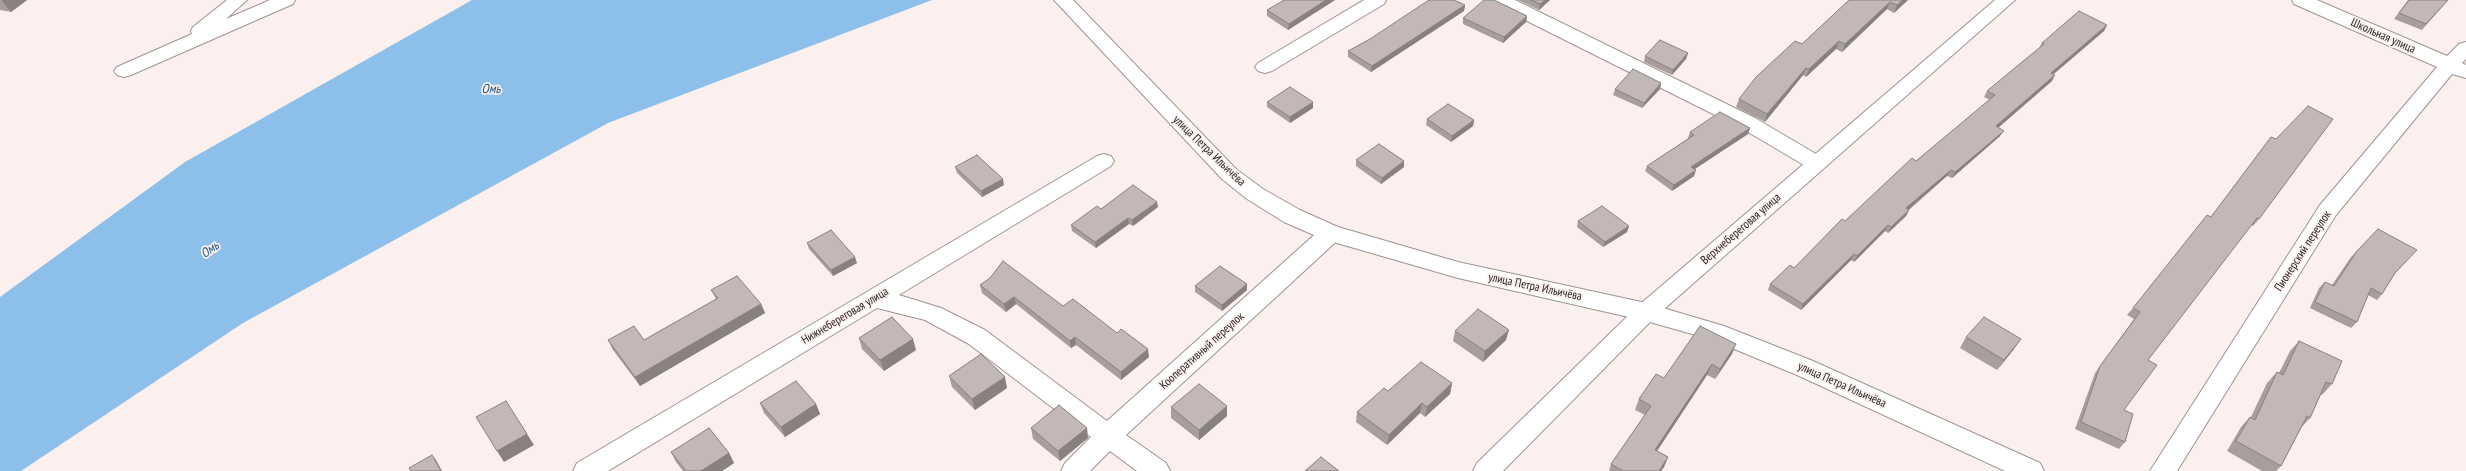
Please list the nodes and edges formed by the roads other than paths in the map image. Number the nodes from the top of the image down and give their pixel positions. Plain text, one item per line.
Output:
1 (238, 0) edge
2 (286, 0) edge
3 (1063, 0) edge
4 (1377, 0) edge
5 (1500, 0) edge
6 (2006, 0) edge
7 (2301, 0) edge
8 (2466, 48) edge
9 (179, 49) junction
10 (1265, 67) dead end
11 (2457, 68) edge
12 (124, 71) dead end
13 (1104, 161) dead end
14 (1816, 163) junction
15 (1331, 233) junction
16 (874, 299) junction
17 (1646, 312) junction
18 (1108, 436) junction
19 (586, 471) edge
20 (1074, 471) edge
21 (1158, 471) edge
22 (1486, 471) edge
23 (2031, 471) edge
24 (2163, 471) edge

1 - 9 street
2 - 9 street
3 - 15 street, улица Петра Ильичёва
4 - 10 street
5 - 14 street
6 - 14 street, Верхнебереговая улица
7 - 11 street, Школьная улица
8 - 11 street, Пионерский переулок
9 - 12 street
11 - 24 street, Пионерский переулок
13 - 16 street, Нижнебереговая улица
14 - 17 street, Верхнебереговая улица
15 - 17 street, улица Петра Ильичёва
15 - 18 street, Кооперативный переулок
16 - 18 street
16 - 19 street, Нижнебереговая улица
17 - 22 street, Верхнебереговая улица
17 - 23 street, улица Петра Ильичёва
18 - 20 street, Кооперативный переулок
18 - 21 street

